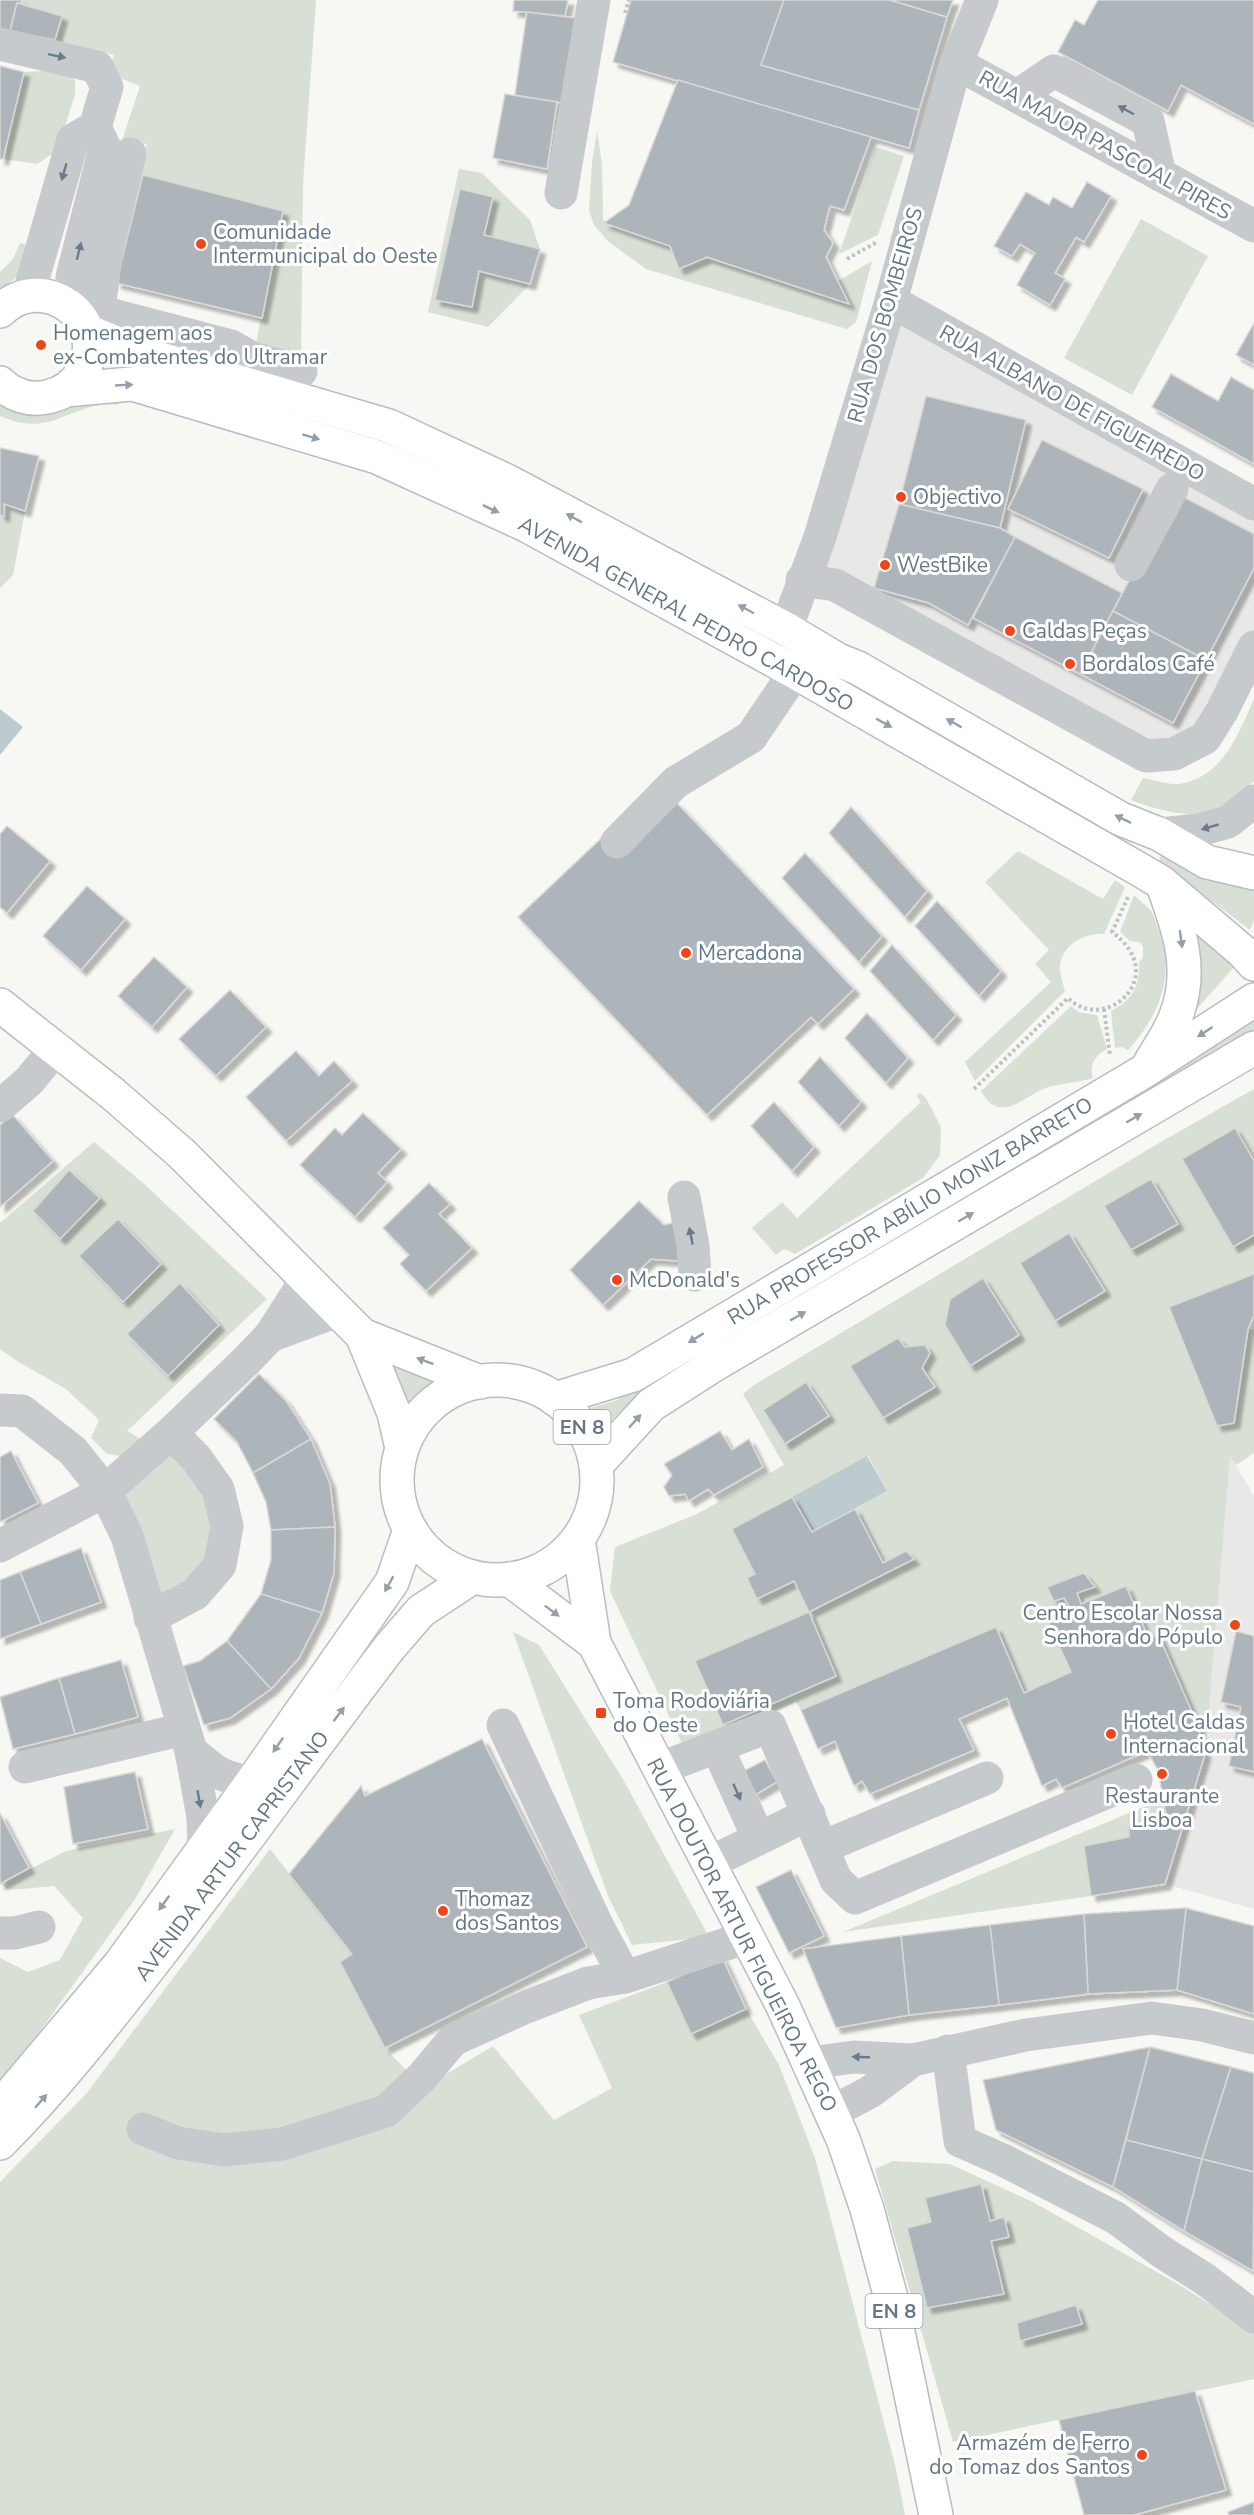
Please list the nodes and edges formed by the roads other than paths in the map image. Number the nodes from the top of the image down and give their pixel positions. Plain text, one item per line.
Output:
1 (594, 0) edge
2 (982, 0) edge
3 (0, 44) edge
4 (956, 63) junction
5 (95, 127) junction
6 (130, 154) dead end
7 (561, 194) dead end
8 (1254, 226) edge
9 (891, 300) junction
10 (8, 305) edge
11 (79, 320) junction
12 (301, 371) dead end
13 (0, 382) edge
14 (65, 390) junction
15 (1172, 489) dead end
16 (1254, 504) edge
17 (1131, 565) dead end
18 (802, 580) junction
19 (786, 629) junction
20 (1254, 646) edge
21 (795, 672) junction
22 (1254, 801) edge
23 (1159, 834) junction
24 (617, 842) dead end
25 (1254, 873) edge
26 (1162, 883) junction
27 (1254, 964) edge
28 (1254, 999) edge
29 (0, 1005) edge
30 (1254, 1047) edge
31 (56, 1048) junction
32 (1146, 1070) junction
33 (0, 1106) edge
34 (684, 1197) dead end
35 (695, 1275) dead end
36 (306, 1280) junction
37 (337, 1311) junction
38 (362, 1335) junction
39 (270, 1336) junction
40 (480, 1382) junction
41 (555, 1399) junction
42 (0, 1410) edge
43 (171, 1433) junction
44 (402, 1448) junction
45 (596, 1464) junction
46 (105, 1491) junction
47 (410, 1530) junction
48 (578, 1539) junction
49 (0, 1546) edge
50 (471, 1578) junction
51 (509, 1580) junction
52 (150, 1618) junction
53 (594, 1643) junction
54 (503, 1725) dead end
55 (187, 1740) junction
56 (717, 1747) junction
57 (25, 1767) dead end
58 (659, 1769) junction
59 (987, 1779) dead end
60 (1136, 1780) dead end
61 (252, 1782) junction
62 (809, 1814) junction
63 (758, 1838) junction
64 (204, 1847) junction
65 (823, 1847) junction
66 (709, 1863) junction
67 (39, 1927) dead end
68 (0, 1933) edge
69 (748, 1937) junction
70 (626, 1977) junction
71 (1254, 2038) edge
72 (948, 2051) junction
73 (913, 2060) junction
74 (810, 2063) junction
75 (0, 2108) edge
76 (832, 2112) junction
77 (142, 2128) dead end
78 (0, 2143) edge
79 (1254, 2317) edge
80 (936, 2515) edge

1 - 7 street
2 - 4 street, RUA DOS BOMBEIROS
3 -> 5 street
4 - 8 street, RUA MAJOR PASCOAL PIRES
4 - 9 street, RUA DOS BOMBEIROS
5 -> 10 street
11 -> 5 street
6 - 12 street
9 - 16 street, RUA ALBANO DE FIGUEIREDO
9 - 18 street, RUA DOS BOMBEIROS
10 - 11 main road, AVENIDA GENERAL PEDRO CARDOSO
11 - 14 main road
19 -> 11 main road, AVENIDA GENERAL PEDRO CARDOSO
13 - 14 main road, AVENIDA GENERAL PEDRO CARDOSO
14 -> 21 main road, AVENIDA GENERAL PEDRO CARDOSO
15 - 17 street
18 - 19 street, RUA DOS BOMBEIROS
18 - 20 street
23 -> 19 main road, AVENIDA GENERAL PEDRO CARDOSO
21 - 24 street
21 -> 26 main road, AVENIDA GENERAL PEDRO CARDOSO
22 -> 23 street
23 - 25 main road, AVENIDA GENERAL PEDRO CARDOSO
26 - 27 main road, AVENIDA GENERAL PEDRO CARDOSO
26 -> 32 main road
28 -> 32 main road, RUA PROFESSOR ABÍLIO MONIZ BARRETO
29 - 31 main road, EN 8
45 -> 30 main road, RUA PROFESSOR ABÍLIO MONIZ BARRETO
31 - 33 street
31 - 36 main road, EN 8
32 -> 41 main road, RUA PROFESSOR ABÍLIO MONIZ BARRETO
35 -> 34 street
36 - 37 main road, EN 8
36 - 39 street
37 - 38 main road, EN 8
37 - 39 street
40 -> 38 main road, EN 8
38 - 44 main road, EN 8
39 - 43 street
40 - 41 main road, EN 8
40 - 44 main road, EN 8
41 - 45 main road, EN 8
42 - 46 street
43 - 46 street
43 - 52 street
44 - 47 main road, EN 8
45 - 48 main road, EN 8
46 - 49 street
46 - 52 street
47 - 50 main road, EN 8
47 -> 61 main road, AVENIDA ARTUR CAPRISTANO
48 - 51 main road, EN 8
48 - 53 main road, RUA DOUTOR ARTUR FIGUEIROA REGO / EN 8
50 - 51 main road, EN 8
78 -> 50 main road, AVENIDA ARTUR CAPRISTANO
51 -> 53 main road, RUA DOUTOR ARTUR FIGUEIROA REGO / EN 8
52 - 55 street
53 - 58 main road, RUA DOUTOR ARTUR FIGUEIROA REGO / EN 8
54 - 70 street
55 - 57 street
55 - 61 street
55 -> 64 street
56 - 58 street
56 - 62 street
56 -> 63 street
58 - 66 main road, RUA DOUTOR ARTUR FIGUEIROA REGO / EN 8
59 - 65 street
60 - 65 street
61 - 64 main road, AVENIDA ARTUR CAPRISTANO
62 - 63 street
62 - 65 street
63 - 66 street
64 -> 75 main road, AVENIDA ARTUR CAPRISTANO
66 - 69 main road, RUA DOUTOR ARTUR FIGUEIROA REGO / EN 8
67 - 68 street
69 - 70 street
69 - 74 main road, RUA DOUTOR ARTUR FIGUEIROA REGO / EN 8
70 - 77 street
71 - 72 street
72 - 73 street
72 - 79 street
73 -> 74 street
73 - 76 street
74 - 76 main road, RUA DOUTOR ARTUR FIGUEIROA REGO / EN 8
76 - 80 main road, RUA DOUTOR ARTUR FIGUEIROA REGO / EN 8

